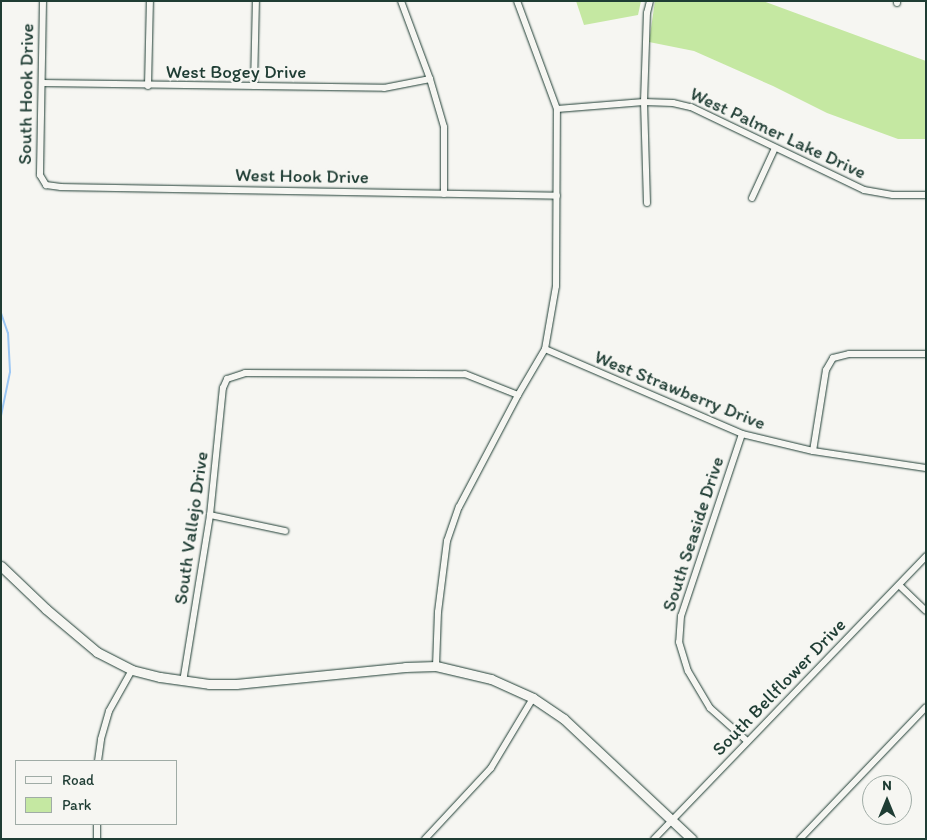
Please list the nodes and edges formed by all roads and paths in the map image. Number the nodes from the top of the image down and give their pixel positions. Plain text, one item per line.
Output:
1 (42, 1) edge
2 (150, 1) edge
3 (256, 1) edge
4 (401, 1) edge
5 (517, 1) edge
6 (650, 1) edge
7 (430, 79) junction
8 (42, 83) junction
9 (148, 86) junction
10 (254, 86) junction
11 (644, 102) junction
12 (557, 109) junction
13 (775, 148) junction
14 (46, 185) joint
15 (444, 194) junction
16 (926, 195) edge
17 (557, 196) junction
18 (752, 198) dead end
19 (647, 203) dead end
20 (544, 349) junction
21 (926, 354) edge
22 (518, 394) junction
23 (742, 434) junction
24 (814, 451) junction
25 (926, 468) edge
26 (210, 515) junction
27 (285, 531) dead end
28 (926, 556) edge
29 (1, 566) edge
30 (899, 585) junction
31 (926, 611) edge
32 (436, 666) junction
33 (132, 670) junction
34 (182, 682) junction
35 (534, 698) junction
36 (926, 707) edge
37 (747, 741) junction
38 (98, 760) edge
39 (672, 819) junction
40 (97, 825) edge
41 (97, 839) edge
42 (425, 839) edge
43 (654, 839) edge
44 (692, 839) edge
45 (800, 839) edge

1 - 8 street, South Hook Drive
2 - 9 street
3 - 10 street
4 - 7 street
5 - 12 street
6 - 11 street
7 - 10 street, West Bogey Drive
7 - 15 street
8 - 9 street, West Bogey Drive
8 - 14 street, South Hook Drive
9 - 10 street, West Bogey Drive
11 - 12 street, West Palmer Lake Drive
11 - 13 street, West Palmer Lake Drive
11 - 19 street
12 - 17 street
13 - 16 street, West Palmer Lake Drive
13 - 18 street
14 - 15 street, West Hook Drive
15 - 17 street, West Hook Drive
17 - 20 street
20 - 22 street
20 - 23 street, West Strawberry Drive
21 - 24 street
22 - 26 street, South Vallejo Drive
22 - 32 street
23 - 24 street, West Strawberry Drive
23 - 37 street, South Seaside Drive
24 - 25 street, West Strawberry Drive
26 - 27 street
26 - 34 street, South Vallejo Drive
28 - 30 street, South Bellflower Drive
29 - 33 street
30 - 31 street
30 - 37 street, South Bellflower Drive
32 - 34 street
32 - 35 street
33 - 34 street
33 - 38 street
35 - 39 street
35 - 42 street
36 - 45 street
37 - 39 street, South Bellflower Drive
39 - 43 street, South Bellflower Drive
39 - 44 street
40 - 41 street

